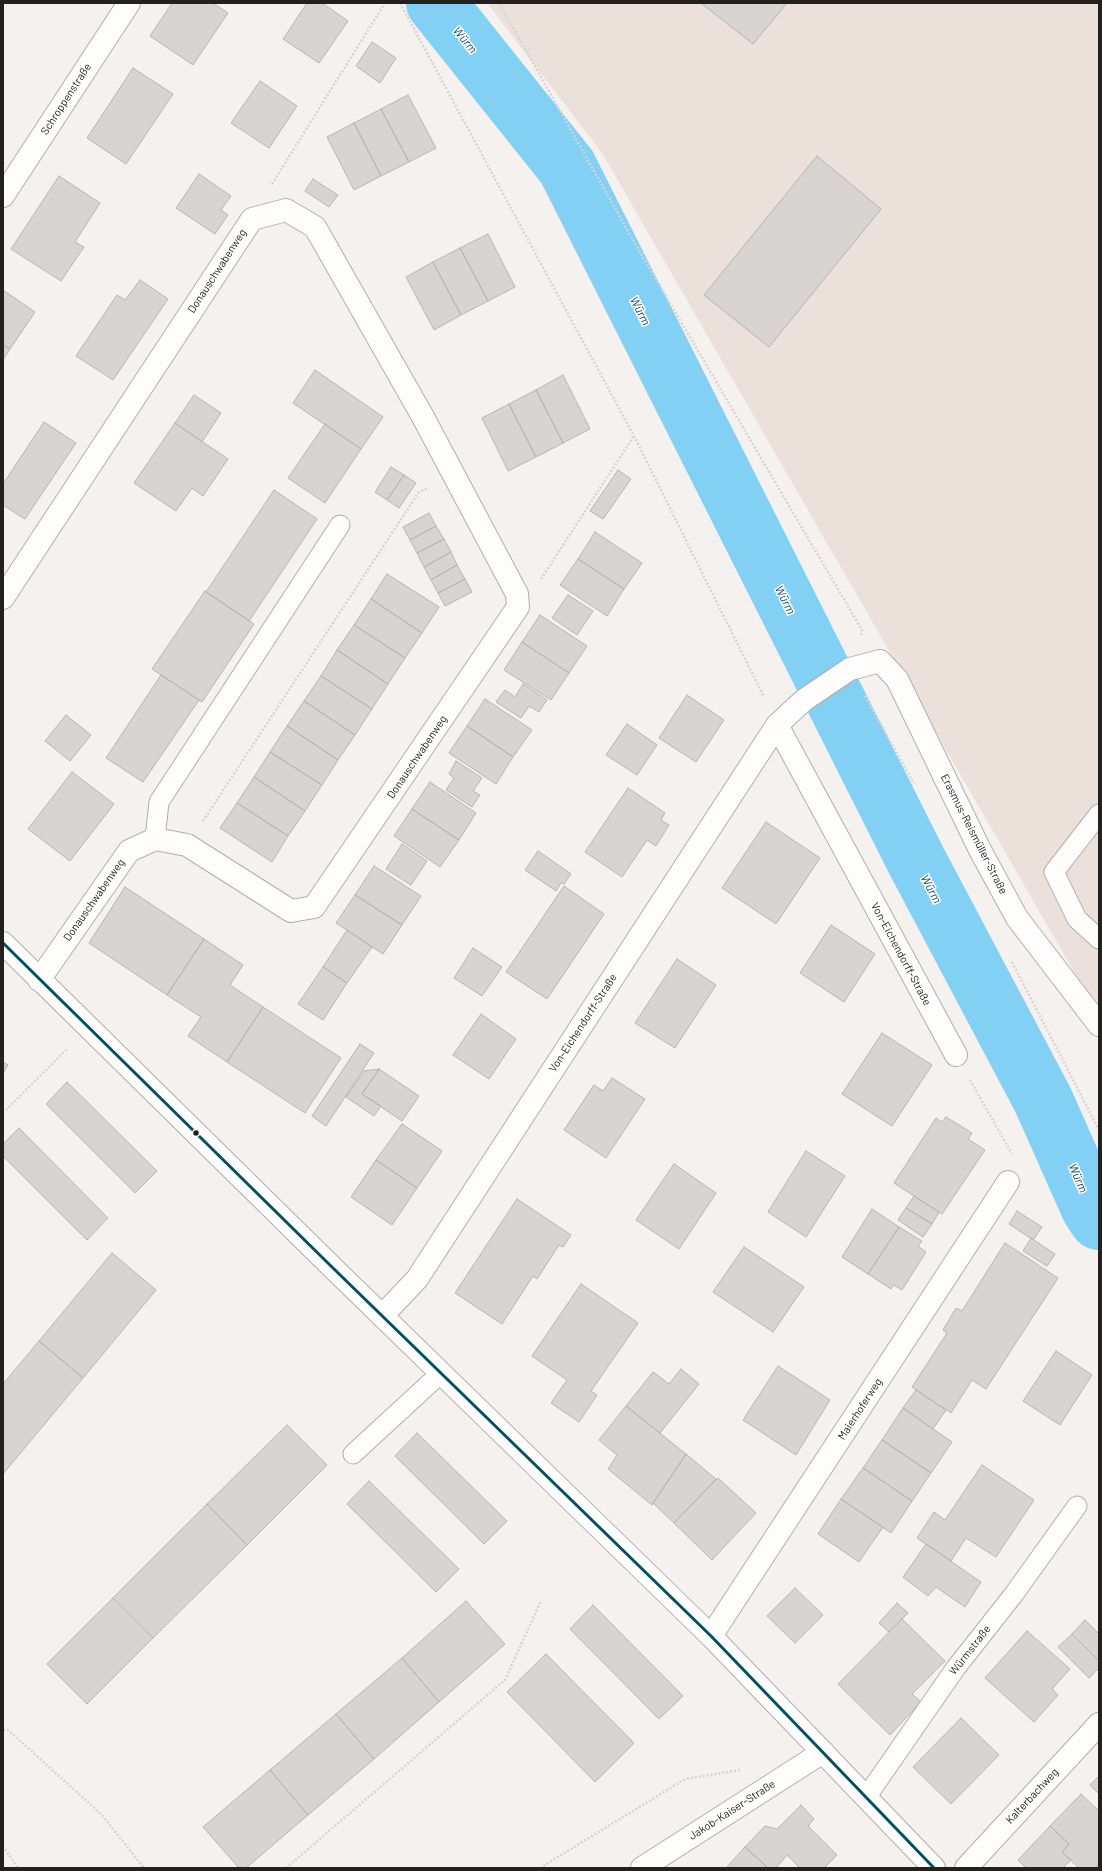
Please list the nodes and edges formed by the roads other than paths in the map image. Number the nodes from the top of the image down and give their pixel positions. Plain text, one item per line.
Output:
1 (130, 3) edge
2 (3, 196) edge
3 (340, 526) dead end
4 (3, 598) edge
5 (850, 669) joint
6 (778, 725) junction
7 (1099, 814) edge
8 (155, 839) junction
9 (1099, 940) edge
10 (3, 943) edge
11 (39, 980) junction
12 (1099, 1025) edge
13 (956, 1055) road end
14 (1008, 1182) road end
15 (382, 1316) junction
16 (442, 1373) junction
17 (354, 1454) dead end
18 (1077, 1506) dead end
19 (711, 1636) junction
20 (1099, 1724) edge
21 (823, 1752) junction
22 (867, 1796) junction
23 (642, 1868) edge
24 (934, 1868) edge
25 (966, 1868) edge

1 - 2 street, Schroppenstraße
3 - 8 lane
4 - 8 street, Donauschwabenweg
5 - 6 street, Von-Eichendorff-Straße
5 - 12 street, Erasmus-Reismüller-Straße
6 - 13 street, Von-Eichendorff-Straße
6 - 15 street, Von-Eichendorff-Straße
7 - 9 lane
8 - 11 street, Donauschwabenweg
10 - 11 street
11 - 15 street
14 - 19 street, Maierhoferweg
15 - 16 street
16 - 17 lane
16 - 19 street
18 - 22 lane, Würmstraße
19 - 21 street
20 - 25 street, Kalterbachweg
21 - 22 street
21 - 23 street, Jakob-Kaiser-Straße
22 - 24 street

